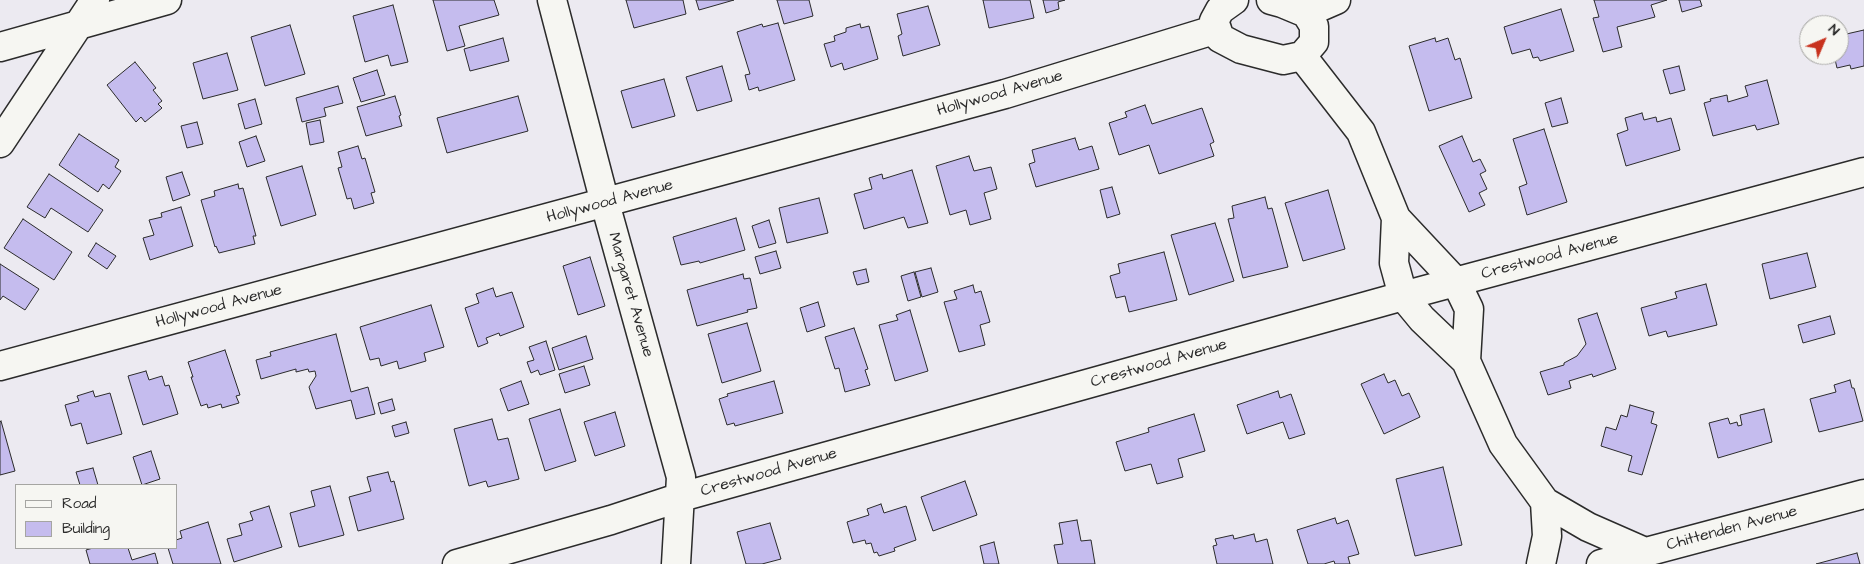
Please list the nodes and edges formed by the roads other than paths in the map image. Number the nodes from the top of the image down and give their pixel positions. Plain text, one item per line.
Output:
1 (95, 0) edge
2 (167, 0) edge
3 (552, 0) edge
4 (1234, 0) edge
5 (1271, 0) edge
6 (1336, 0) edge
7 (1306, 13) junction
8 (78, 25) junction
9 (1217, 30) junction
10 (0, 46) edge
11 (1302, 56) junction
12 (0, 143) edge
13 (1864, 172) edge
14 (605, 203) junction
15 (1396, 218) junction
16 (1456, 282) junction
17 (1403, 296) junction
18 (1466, 361) junction
19 (0, 366) edge
20 (1864, 494) edge
21 (680, 498) junction
22 (1545, 502) junction
23 (1644, 552) junction
24 (457, 564) edge
25 (676, 564) edge
26 (1541, 564) edge
27 (1601, 564) edge

1 - 8 street
2 - 8 street
3 - 14 street, Margaret Avenue
4 - 9 street
5 - 7 street
6 - 7 street
7 - 11 street
8 - 10 street
8 - 12 street
9 - 11 street
9 - 14 street, Hollywood Avenue
11 - 15 street
13 - 16 street, Crestwood Avenue
14 - 19 street, Hollywood Avenue
14 - 21 street, Margaret Avenue
15 - 16 street
15 - 17 street
16 - 17 street, Crestwood Avenue
16 - 18 street
17 - 18 street
17 - 21 street, Crestwood Avenue
18 - 22 street
20 - 23 street, Chittenden Avenue
21 - 24 street, Crestwood Avenue
21 - 25 street, Margaret Avenue
22 - 23 street
22 - 26 street
23 - 27 street, Chittenden Avenue

